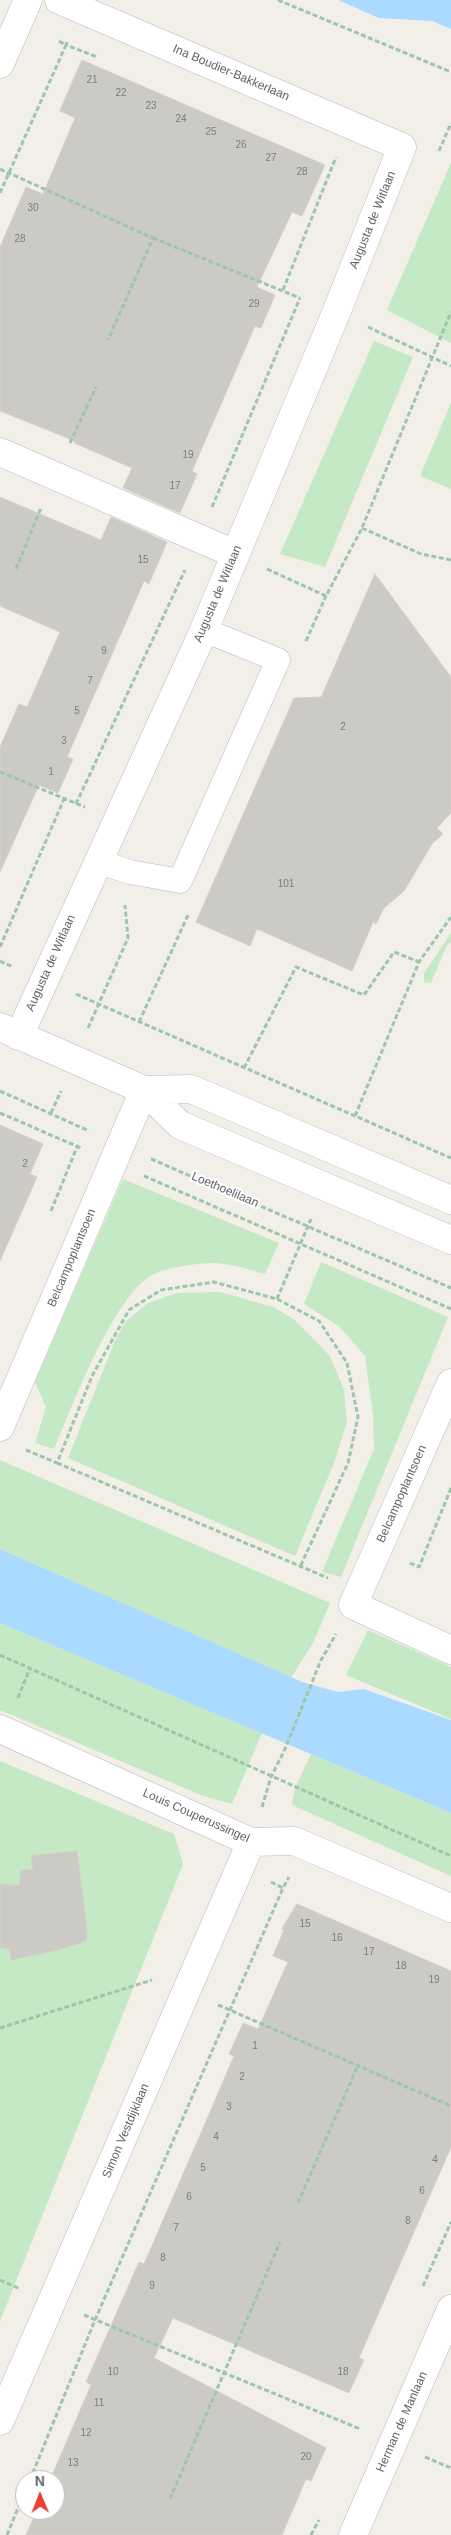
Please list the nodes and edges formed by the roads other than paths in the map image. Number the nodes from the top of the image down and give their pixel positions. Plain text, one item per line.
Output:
1 (59, 0) edge
2 (23, 10) edge
3 (0, 64) edge
4 (402, 146) joint
5 (0, 452) edge
6 (235, 554) junction
7 (204, 630) junction
8 (97, 861) junction
9 (10, 1032) edge
10 (144, 1090) junction
11 (451, 1200) edge
12 (451, 1240) edge
13 (451, 1383) edge
14 (0, 1427) edge
15 (451, 1650) edge
16 (0, 1729) edge
17 (252, 1842) junction
18 (451, 1908) edge
19 (451, 2309) edge
20 (0, 2421) edge
21 (352, 2535) edge

1 - 4 street, Ina Boudier-Bakkerlaan
2 - 3 street
4 - 6 street, Augusta de Witlaan
5 - 6 street
6 - 7 street, Augusta de Witlaan
7 - 8 street, Augusta de Witlaan
7 - 8 lane
8 - 9 street, Augusta de Witlaan
9 - 10 street
10 - 11 street
10 - 12 street
10 - 14 street, Belcampoplantsoen
13 - 15 street, Belcampoplantsoen
16 - 17 street, Louis Couperussingel
17 - 18 street, Louis Couperussingel
17 - 20 street, Simon Vestdijklaan
19 - 21 street, Herman de Manlaan

